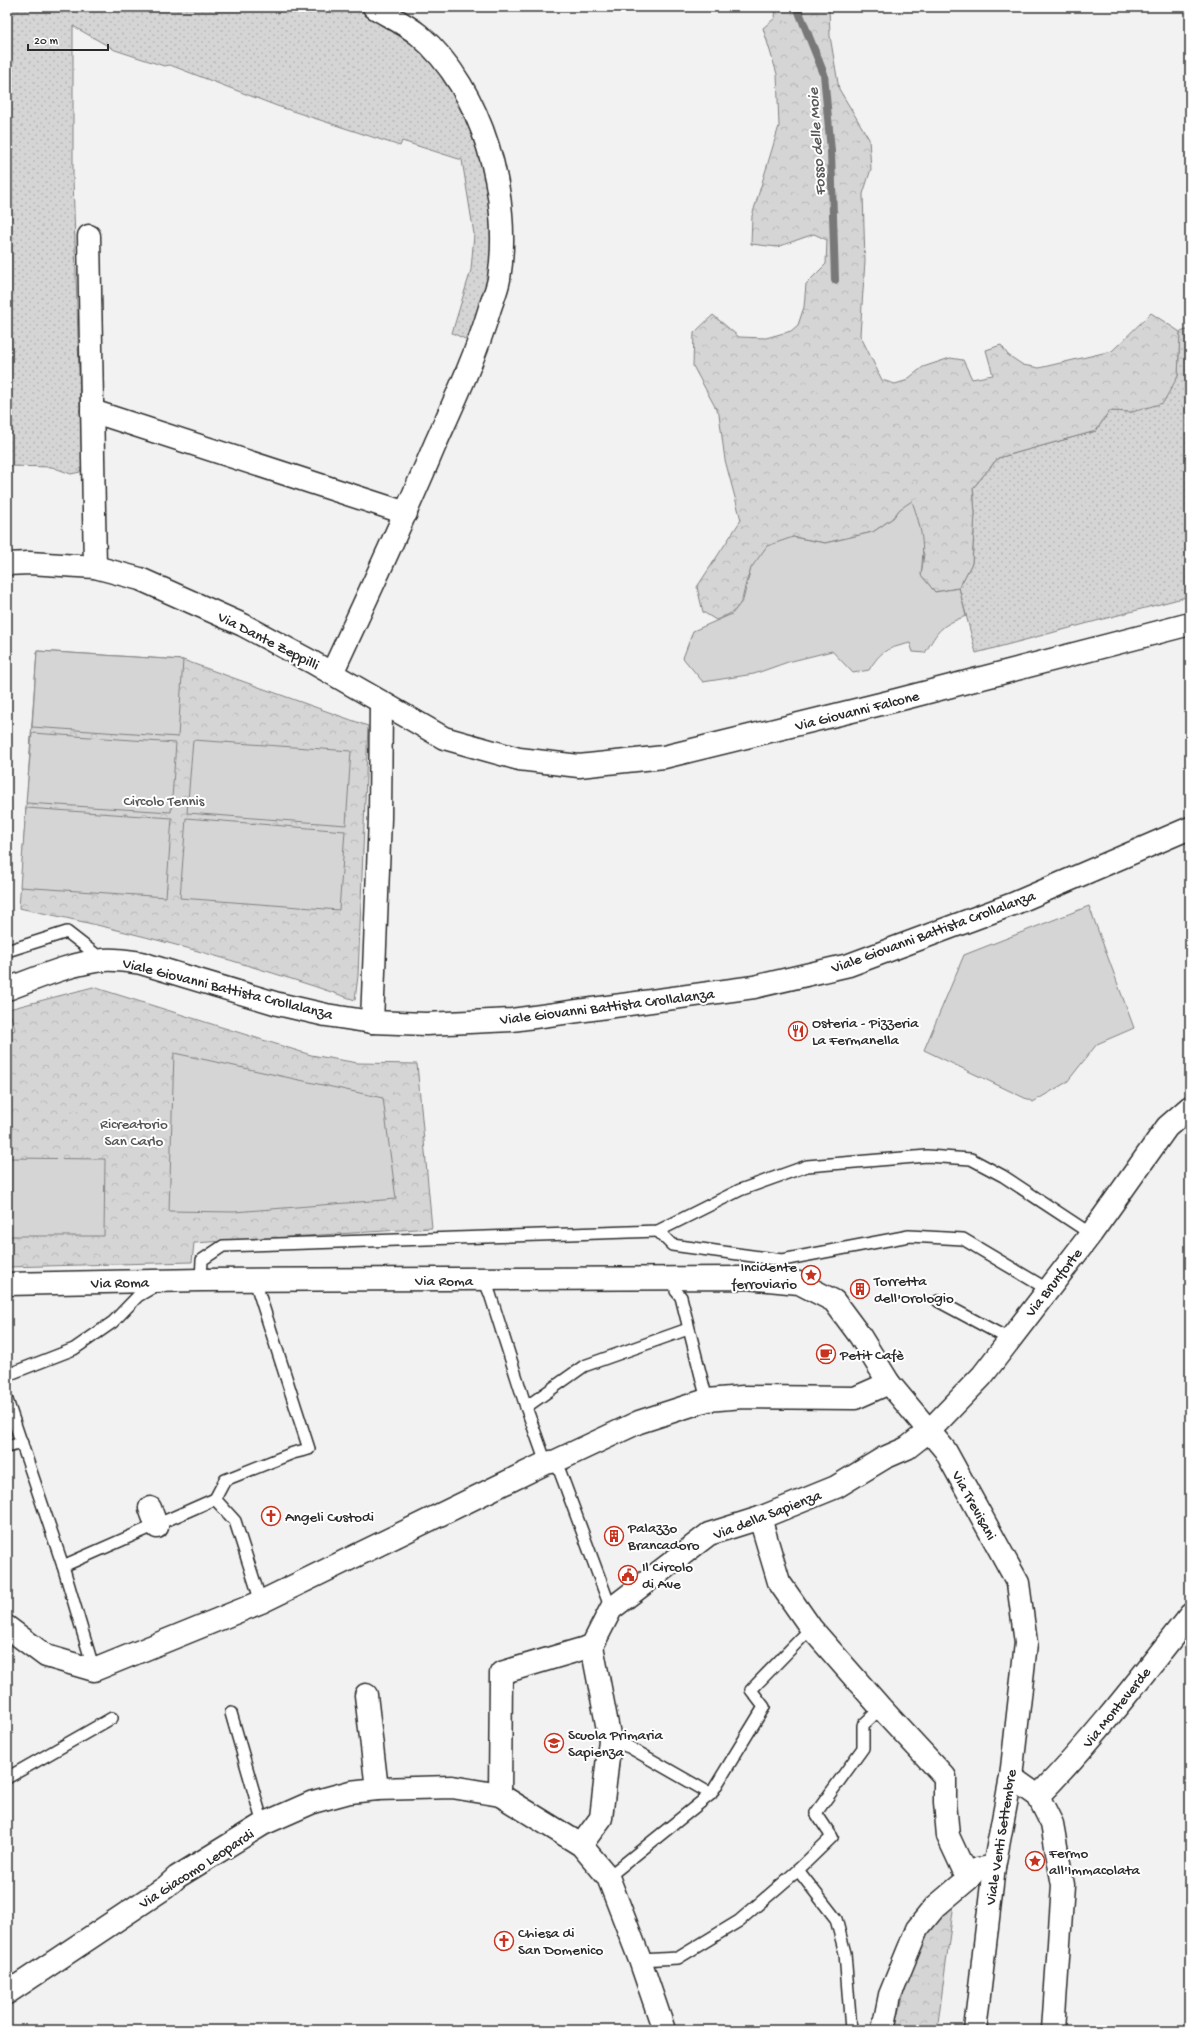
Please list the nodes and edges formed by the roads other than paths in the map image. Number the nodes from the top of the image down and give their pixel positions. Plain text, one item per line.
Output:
1 (374, 7) edge
2 (89, 236) dead end
3 (92, 411) junction
4 (406, 513) junction
5 (7, 564) edge
6 (95, 567) junction
7 (1190, 624) edge
8 (332, 673) junction
9 (381, 703) junction
10 (519, 759) joint
11 (1190, 828) edge
12 (7, 951) edge
13 (103, 960) junction
14 (7, 989) edge
15 (372, 1022) junction
16 (1190, 1107) edge
17 (658, 1231) junction
18 (1091, 1234) junction
19 (675, 1278) junction
20 (201, 1280) junction
21 (484, 1280) junction
22 (255, 1281) junction
23 (162, 1282) junction
24 (7, 1284) edge
25 (1047, 1289) junction
26 (938, 1301) dead end
27 (688, 1329) junction
28 (1009, 1338) junction
29 (7, 1375) edge
30 (889, 1383) junction
31 (7, 1400) edge
32 (707, 1400) junction
33 (526, 1407) junction
34 (934, 1426) junction
35 (22, 1443) junction
36 (7, 1447) edge
37 (907, 1448) joint
38 (551, 1462) junction
39 (215, 1499) junction
40 (760, 1518) junction
41 (64, 1566) junction
42 (260, 1602) junction
43 (611, 1609) junction
44 (1190, 1615) edge
45 (7, 1627) edge
46 (811, 1628) junction
47 (1026, 1643) joint
48 (592, 1646) junction
49 (94, 1670) junction
50 (366, 1695) dead end
51 (881, 1708) junction
52 (231, 1713) dead end
53 (112, 1718) dead end
54 (610, 1740) junction
55 (7, 1778) edge
56 (1011, 1778) junction
57 (377, 1789) junction
58 (712, 1794) junction
59 (500, 1795) junction
60 (1038, 1796) junction
61 (263, 1824) junction
62 (581, 1845) junction
63 (994, 1867) junction
64 (798, 1870) junction
65 (608, 1877) junction
66 (968, 1879) junction
67 (640, 1960) junction
68 (7, 1993) edge
69 (664, 2030) edge
70 (851, 2030) edge
71 (883, 2030) edge
72 (975, 2030) edge
73 (1053, 2030) edge

1 - 4 street
2 - 3 street
3 - 4 street
3 - 6 street
4 - 8 street
5 - 6 street, Via Dante Zeppilli
6 - 8 street, Via Dante Zeppilli
7 - 10 street, Via Giovanni Falcone
8 - 9 street, Via Dante Zeppilli
9 - 10 street, Via Dante Zeppilli
9 - 15 street
11 - 15 street, Viale Giovanni Battista Crollalanza
12 - 13 lane
13 - 14 street, Viale Giovanni Battista Crollalanza
13 - 15 street, Viale Giovanni Battista Crollalanza
16 - 18 street, Via Brunforte
17 - 18 lane
17 - 20 lane
17 - 25 lane
18 - 25 street, Via Brunforte
19 - 21 street, Via Roma
19 - 27 lane
19 - 30 street, Via Roma
20 - 22 street, Via Roma
20 - 23 street, Via Roma
21 - 22 street, Via Roma
21 - 33 lane
22 - 39 lane
23 - 24 street, Via Roma
23 - 29 lane
25 - 28 street, Via Brunforte
26 - 28 lane
27 - 32 lane
27 - 33 lane
28 - 34 street, Via Brunforte
30 - 32 street
30 - 34 street, Via Trevisani
31 - 35 lane
32 - 38 street
33 - 38 lane
34 - 37 street, Via Brunforte
34 - 47 street, Via Trevisani
35 - 36 lane
35 - 41 lane
37 - 40 street, Via della Sapienza
38 - 42 street
38 - 43 lane
39 - 41 lane
39 - 42 lane
40 - 43 street, Via della Sapienza
40 - 46 street
41 - 49 lane
42 - 49 street
43 - 48 street, Via della Sapienza
44 - 60 street, Via Monteverde
45 - 49 street
46 - 51 street
46 - 58 lane
47 - 56 street, Viale Venti Settembre
48 - 54 street
48 - 59 street
50 - 57 street
51 - 64 lane
51 - 66 street
52 - 61 lane
53 - 55 lane
54 - 58 lane
54 - 62 street
56 - 60 street
56 - 63 street, Viale Venti Settembre
57 - 59 street, Via Giacomo Leopardi
57 - 61 street, Via Giacomo Leopardi
58 - 65 lane
59 - 62 street
60 - 73 street
61 - 68 street, Via Giacomo Leopardi
62 - 65 street
63 - 66 street
63 - 72 street, Viale Venti Settembre
64 - 67 lane
64 - 70 lane
65 - 67 street
66 - 71 street
67 - 69 street

